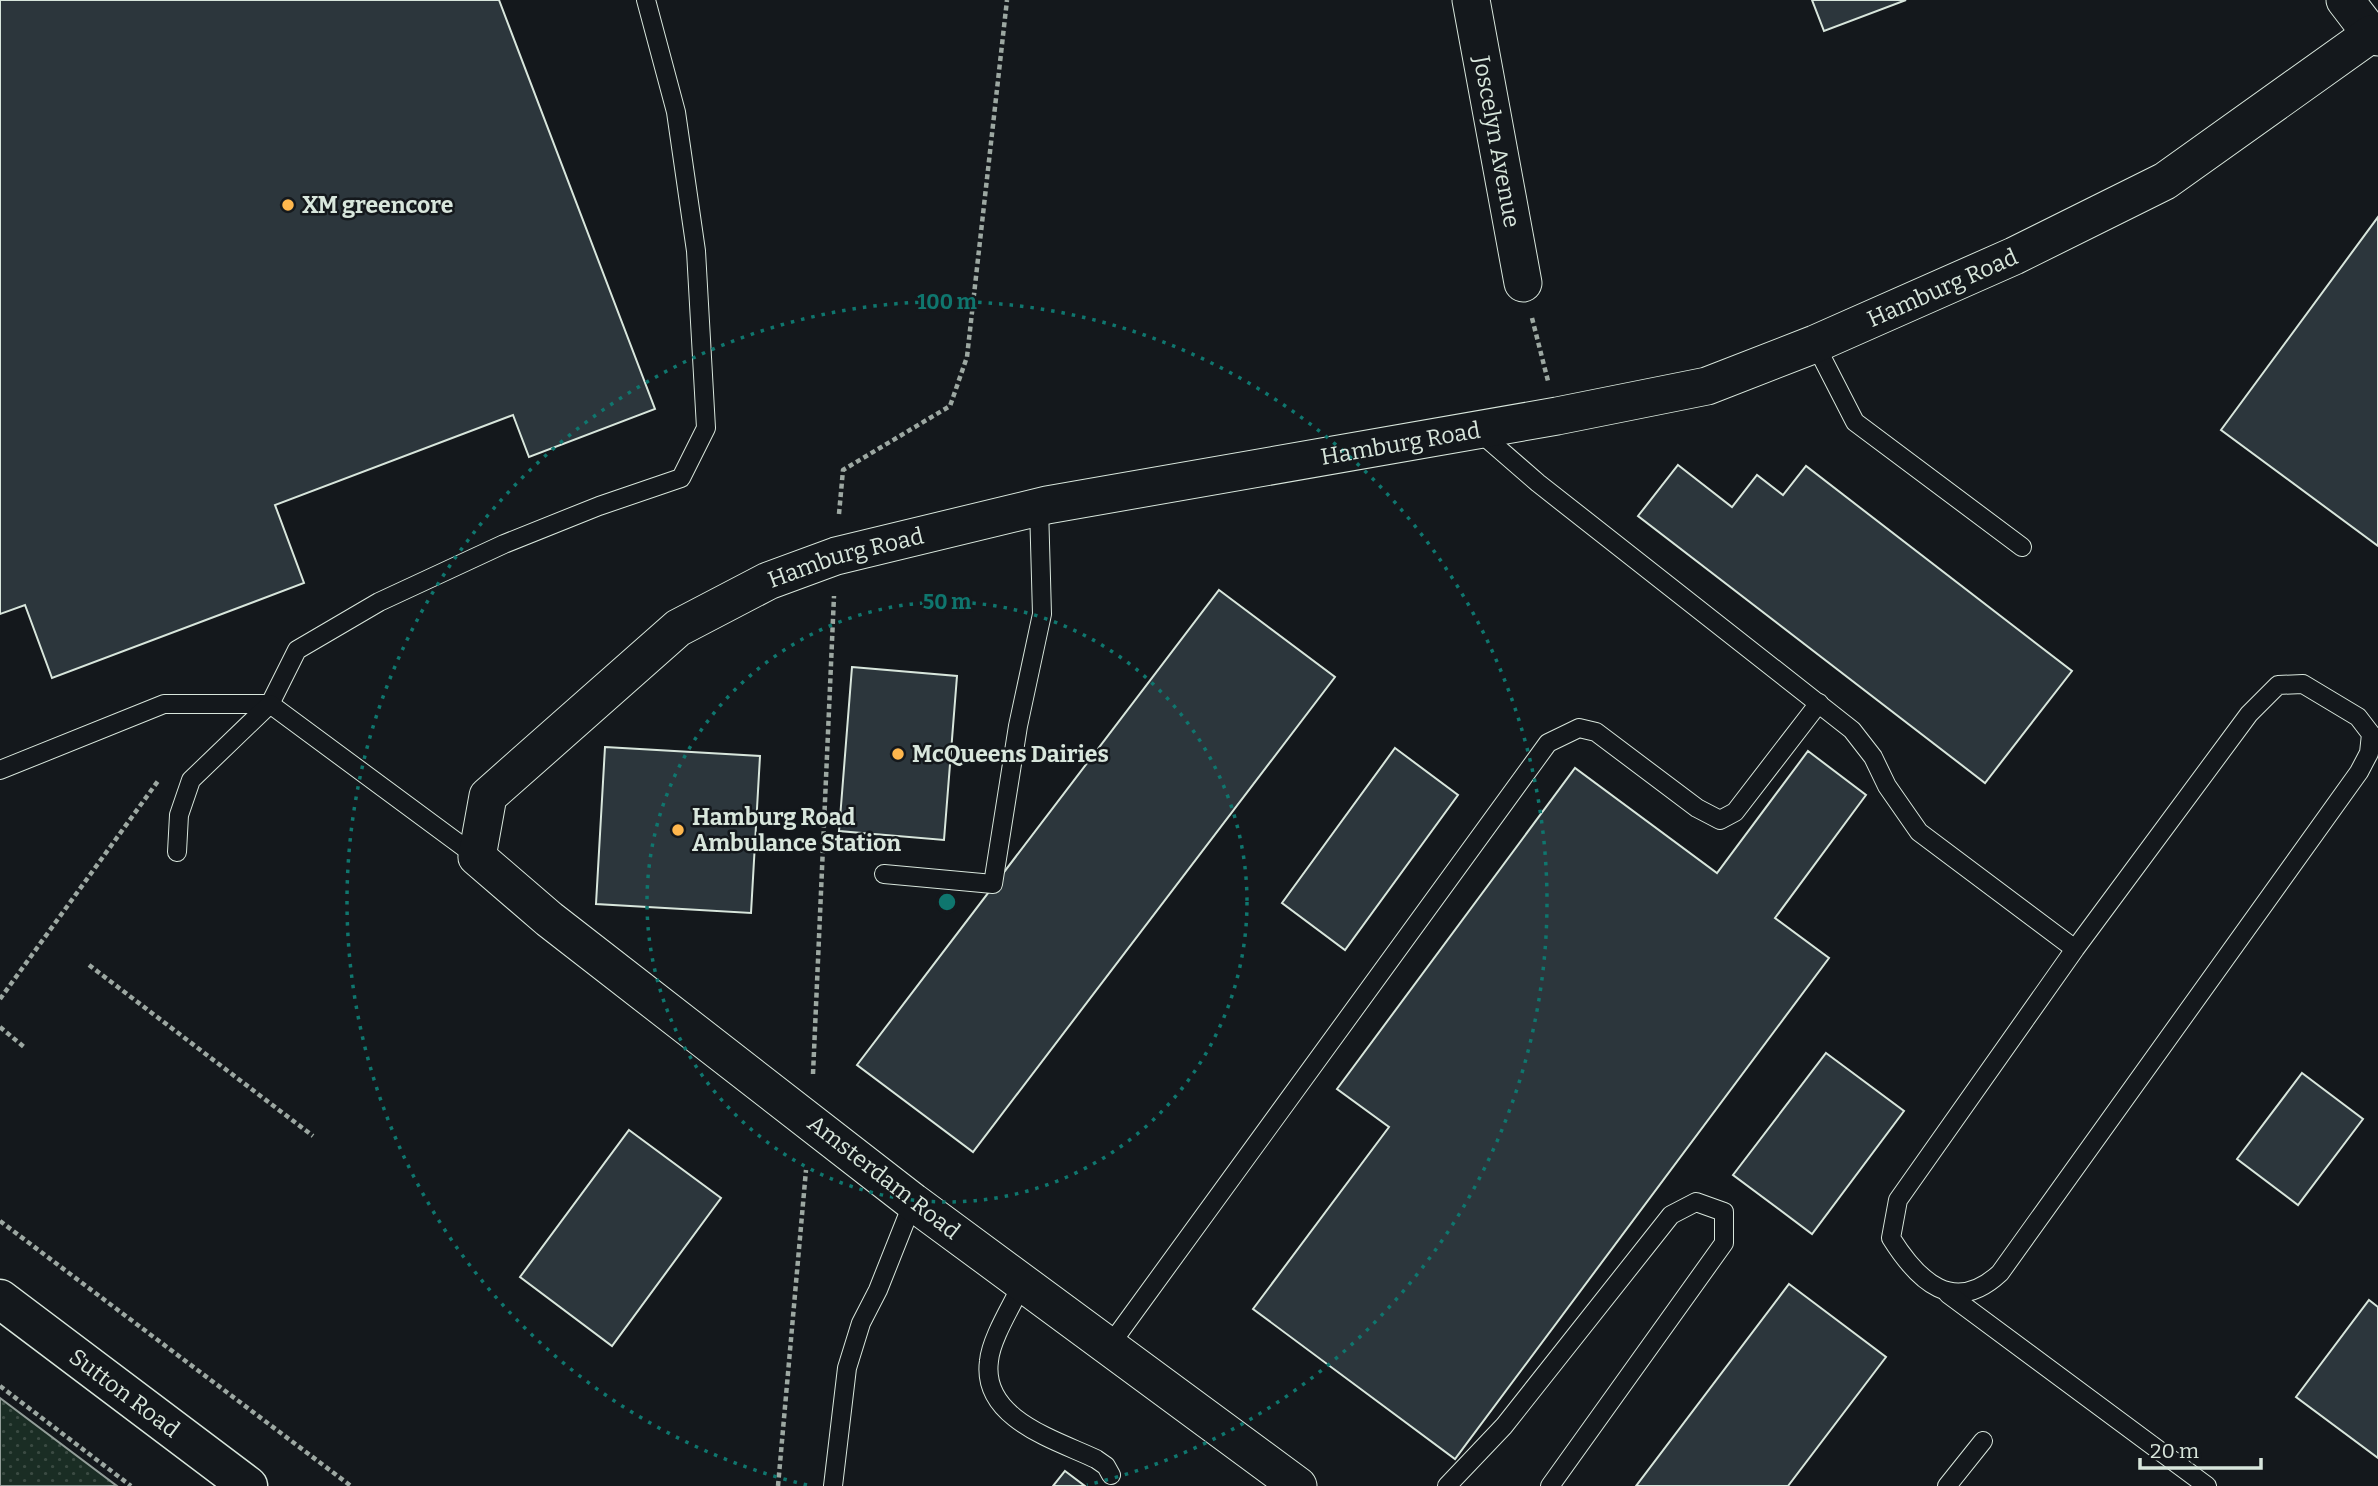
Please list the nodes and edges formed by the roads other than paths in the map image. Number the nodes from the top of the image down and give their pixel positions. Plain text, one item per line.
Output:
1 (646, 0) edge
2 (2345, 0) edge
3 (1479, 2) edge
4 (2375, 36) edge
5 (1523, 283) road end
6 (1815, 344) junction
7 (1477, 430) junction
8 (1039, 507) junction
9 (2022, 547) dead end
10 (1818, 703) junction
11 (270, 704) junction
12 (0, 770) edge
13 (177, 852) dead end
14 (477, 858) junction
15 (884, 874) dead end
16 (2075, 950) junction
17 (913, 1202) junction
18 (1023, 1282) junction
19 (1945, 1292) junction
20 (0, 1299) edge
21 (1110, 1345) junction
22 (1983, 1441) dead end
23 (1111, 1475) dead end
24 (248, 1486) edge
25 (833, 1486) edge
26 (1298, 1486) edge
27 (1447, 1486) edge
28 (1550, 1486) edge
29 (1947, 1486) edge
30 (2207, 1486) edge

1 - 11 lane
2 - 4 street
3 - 5 street, Joscelyn Avenue
4 - 6 street, Hamburg Road
6 - 7 street, Hamburg Road
6 - 9 lane
7 - 8 street, Hamburg Road
7 - 10 lane
8 - 14 street, Hamburg Road
8 - 15 lane
10 - 16 lane
10 - 21 lane
11 - 12 lane
11 - 13 lane
11 - 14 lane
14 - 17 street, Amsterdam Road
16 - 19 lane
16 - 19 lane
17 - 18 street, Amsterdam Road
17 - 25 lane
18 - 21 street, Amsterdam Road
18 - 23 lane
19 - 30 lane
20 - 24 street, Sutton Road
21 - 26 street, Amsterdam Road
22 - 29 lane
27 - 28 lane

